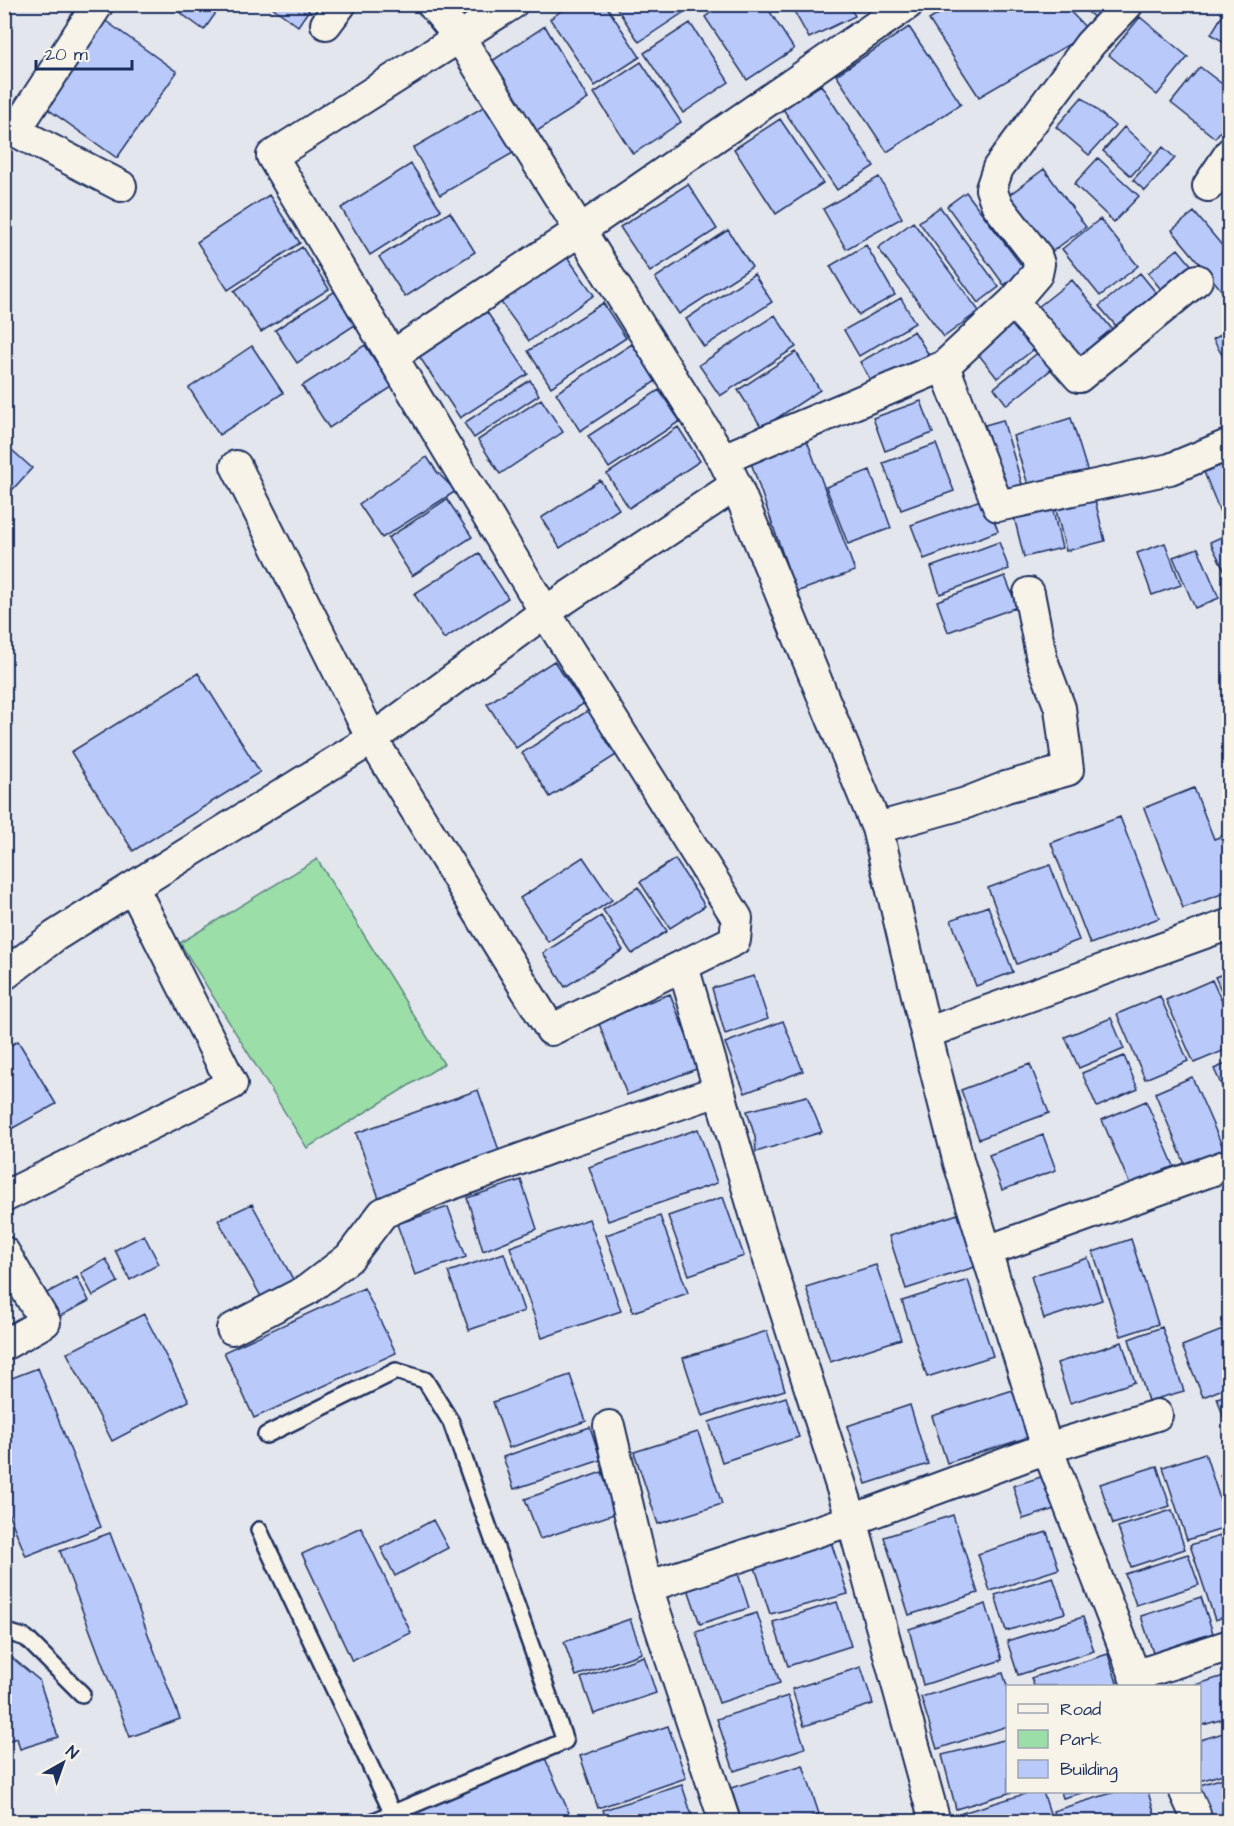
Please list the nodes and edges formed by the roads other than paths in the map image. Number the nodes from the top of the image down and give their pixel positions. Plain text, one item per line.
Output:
1 (98, 4) edge
2 (432, 4) edge
3 (512, 4) edge
4 (908, 4) edge
5 (1128, 4) edge
6 (460, 38) junction
7 (10, 127) edge
8 (1230, 153) edge
9 (121, 186) dead end
10 (1208, 186) dead end
11 (579, 231) junction
12 (1197, 280) dead end
13 (1013, 302) junction
14 (392, 356) junction
15 (944, 366) junction
16 (1230, 444) edge
17 (723, 459) junction
18 (236, 466) dead end
19 (736, 485) junction
20 (1029, 593) dead end
21 (545, 612) junction
22 (372, 739) junction
23 (877, 828) junction
24 (133, 887) junction
25 (1230, 924) edge
26 (683, 966) junction
27 (4, 975) edge
28 (926, 1033) junction
29 (718, 1091) junction
30 (1230, 1164) edge
31 (4, 1197) edge
32 (987, 1251) junction
33 (4, 1252) edge
34 (232, 1329) dead end
35 (4, 1345) edge
36 (1157, 1415) dead end
37 (609, 1426) dead end
38 (266, 1435) dead end
39 (1047, 1448) junction
40 (852, 1520) junction
41 (259, 1530) dead end
42 (647, 1587) junction
43 (4, 1631) edge
44 (1230, 1645) edge
45 (1136, 1681) edge
46 (82, 1694) dead end
47 (392, 1812) junction
48 (372, 1821) edge
49 (725, 1821) edge
50 (935, 1821) edge

1 - 7 street
2 - 6 street
3 - 6 street
4 - 11 street
5 - 13 street
6 - 11 street
6 - 14 street
7 - 9 street
8 - 10 street
11 - 14 street
11 - 17 street
12 - 13 street
13 - 15 street
14 - 21 street
15 - 16 street
15 - 17 street
17 - 19 street
18 - 22 street
19 - 21 street
19 - 23 street
20 - 23 street
21 - 22 street
21 - 26 street
22 - 24 street
22 - 26 street
23 - 28 street
24 - 27 street
24 - 31 street
25 - 28 street
26 - 29 street
28 - 32 street
29 - 34 street
29 - 40 street
30 - 32 street
32 - 39 street
33 - 35 street
36 - 39 street
37 - 42 street
38 - 47 lane
39 - 40 street
39 - 45 street
40 - 42 street
40 - 50 street
41 - 47 lane
42 - 49 street
43 - 46 lane
44 - 45 street
47 - 48 lane

